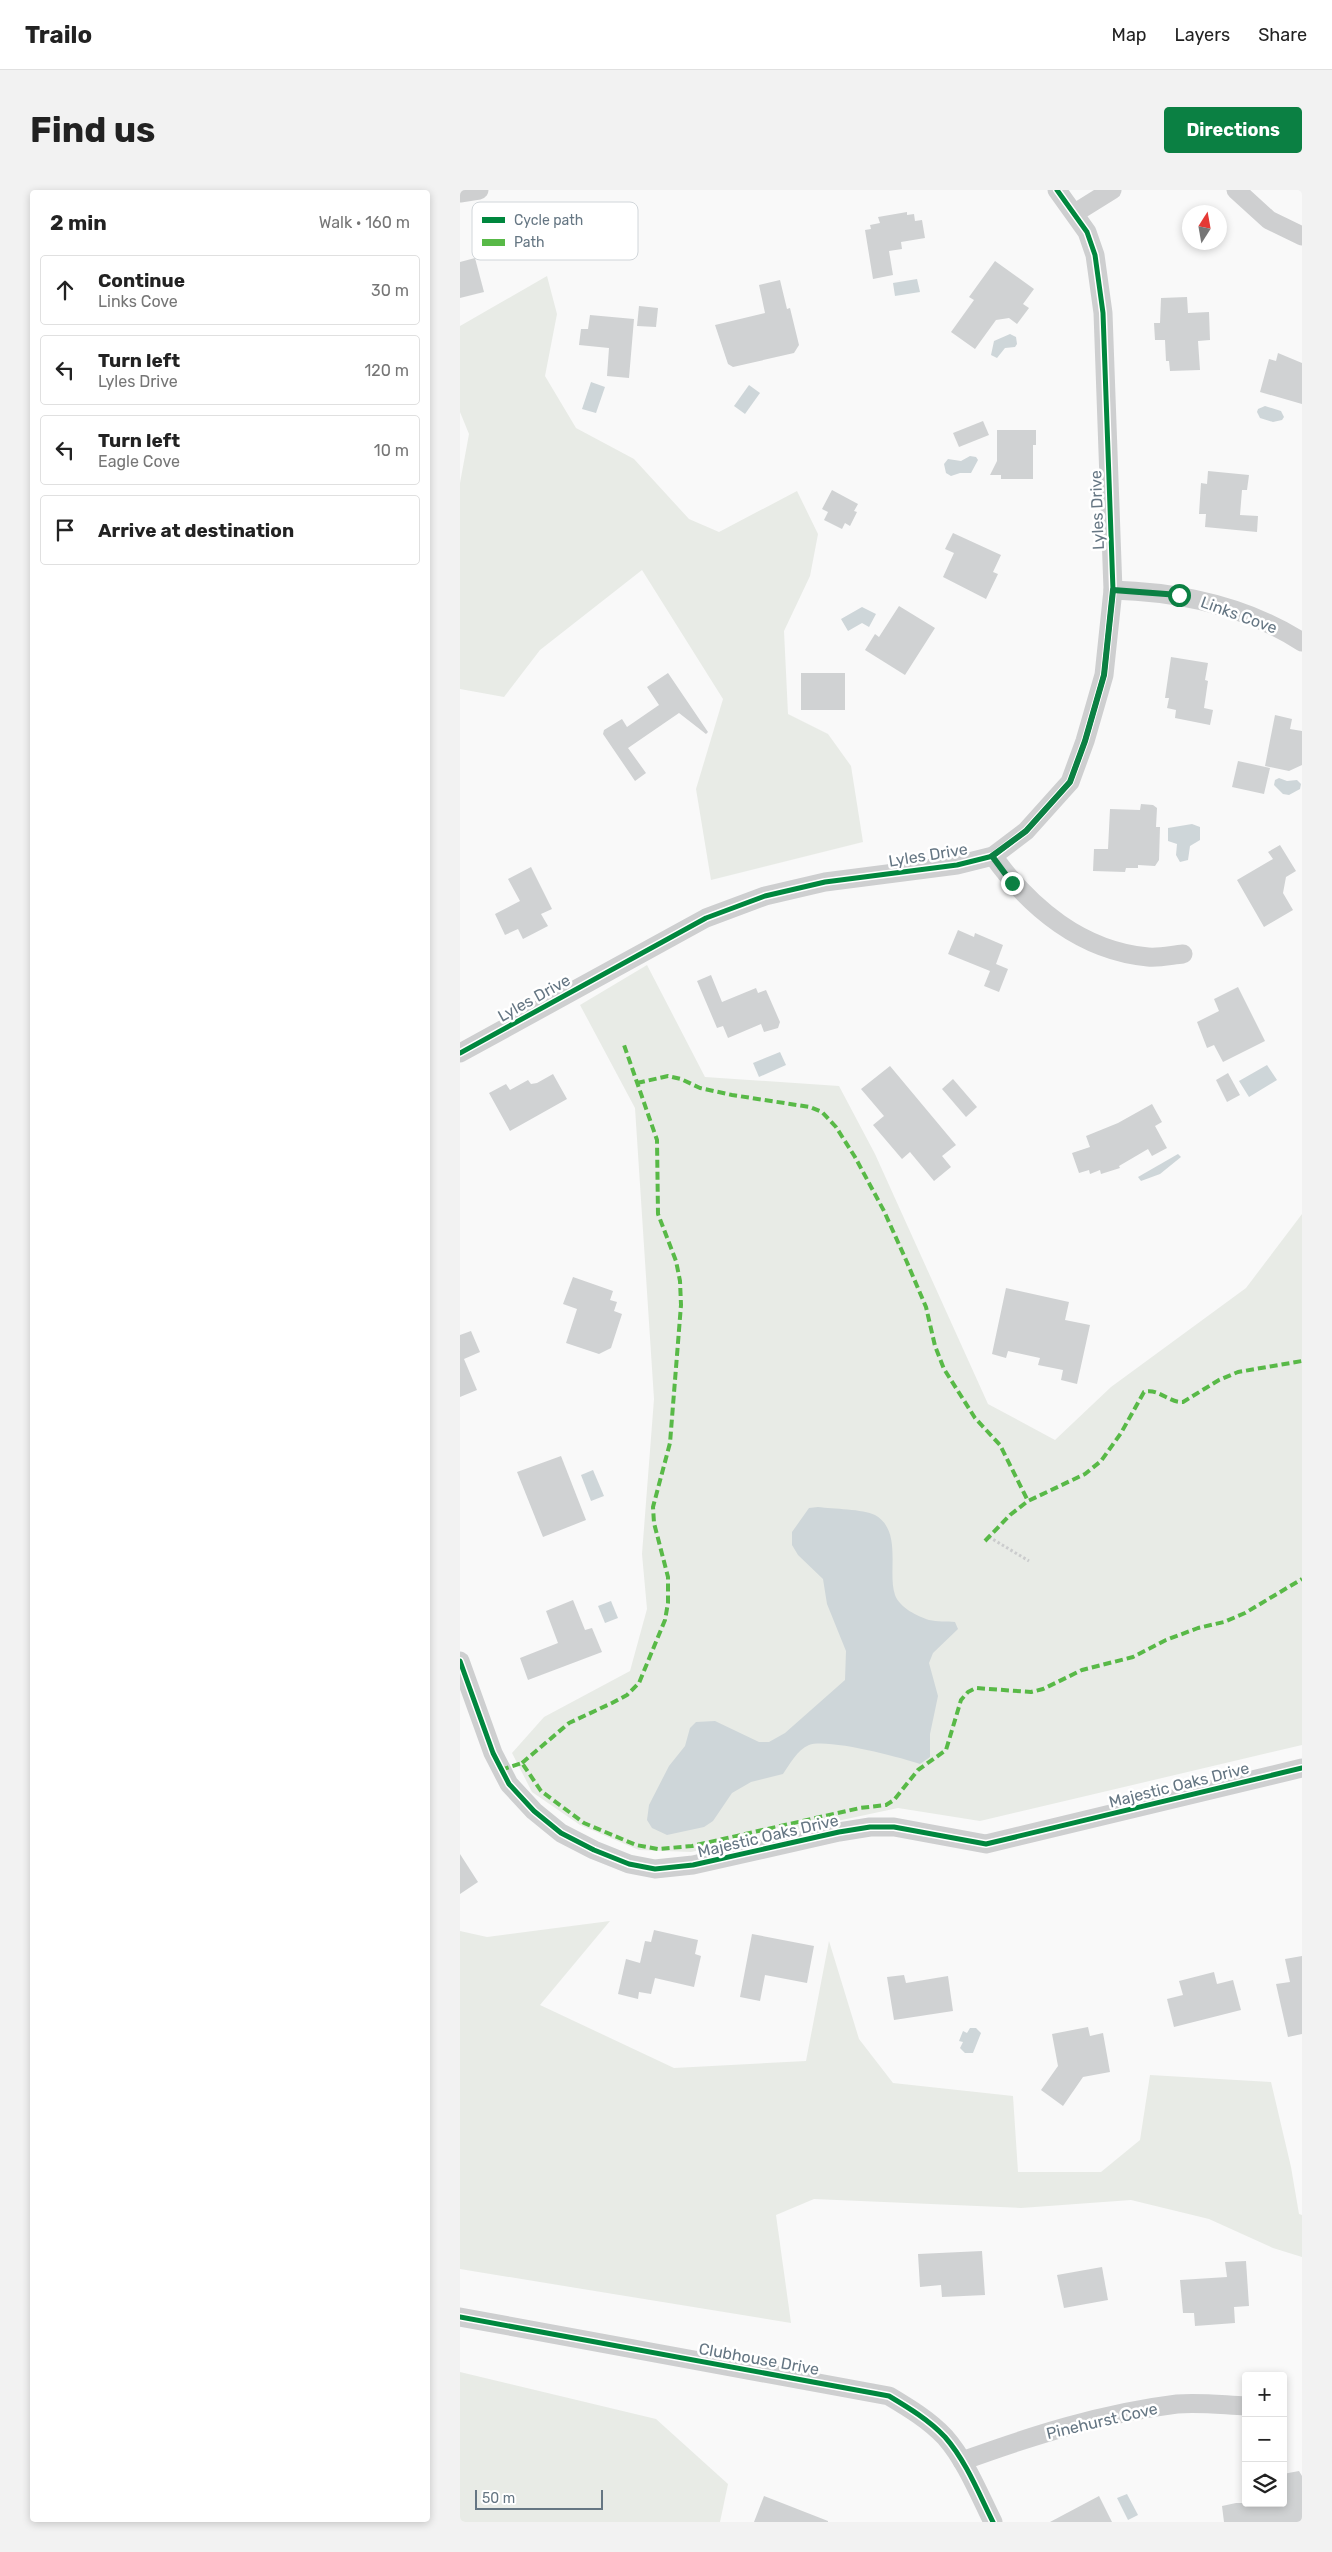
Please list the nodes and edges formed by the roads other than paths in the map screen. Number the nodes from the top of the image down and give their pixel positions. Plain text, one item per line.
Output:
1 (479, 190) edge
2 (1058, 190) edge
3 (1112, 190) edge
4 (1236, 190) edge
5 (460, 193) edge
6 (1075, 213) junction
7 (1302, 236) edge
8 (1113, 590) junction
9 (1302, 642) edge
10 (992, 856) junction
11 (1183, 954) dead end
12 (460, 1053) edge
13 (460, 1661) edge
14 (1302, 1768) edge
15 (460, 2317) edge
16 (1242, 2406) edge
17 (962, 2461) junction
18 (993, 2522) edge

1 - 5 street
2 - 6 street, Lyles Drive
3 - 6 street
4 - 7 street
6 - 8 street, Lyles Drive
8 - 9 street, Links Cove
8 - 10 street, Lyles Drive
10 - 11 street
10 - 12 street, Lyles Drive
13 - 14 street, Majestic Oaks Drive
15 - 17 street, Clubhouse Drive
16 - 17 street, Pinehurst Cove
17 - 18 street, Clubhouse Drive

